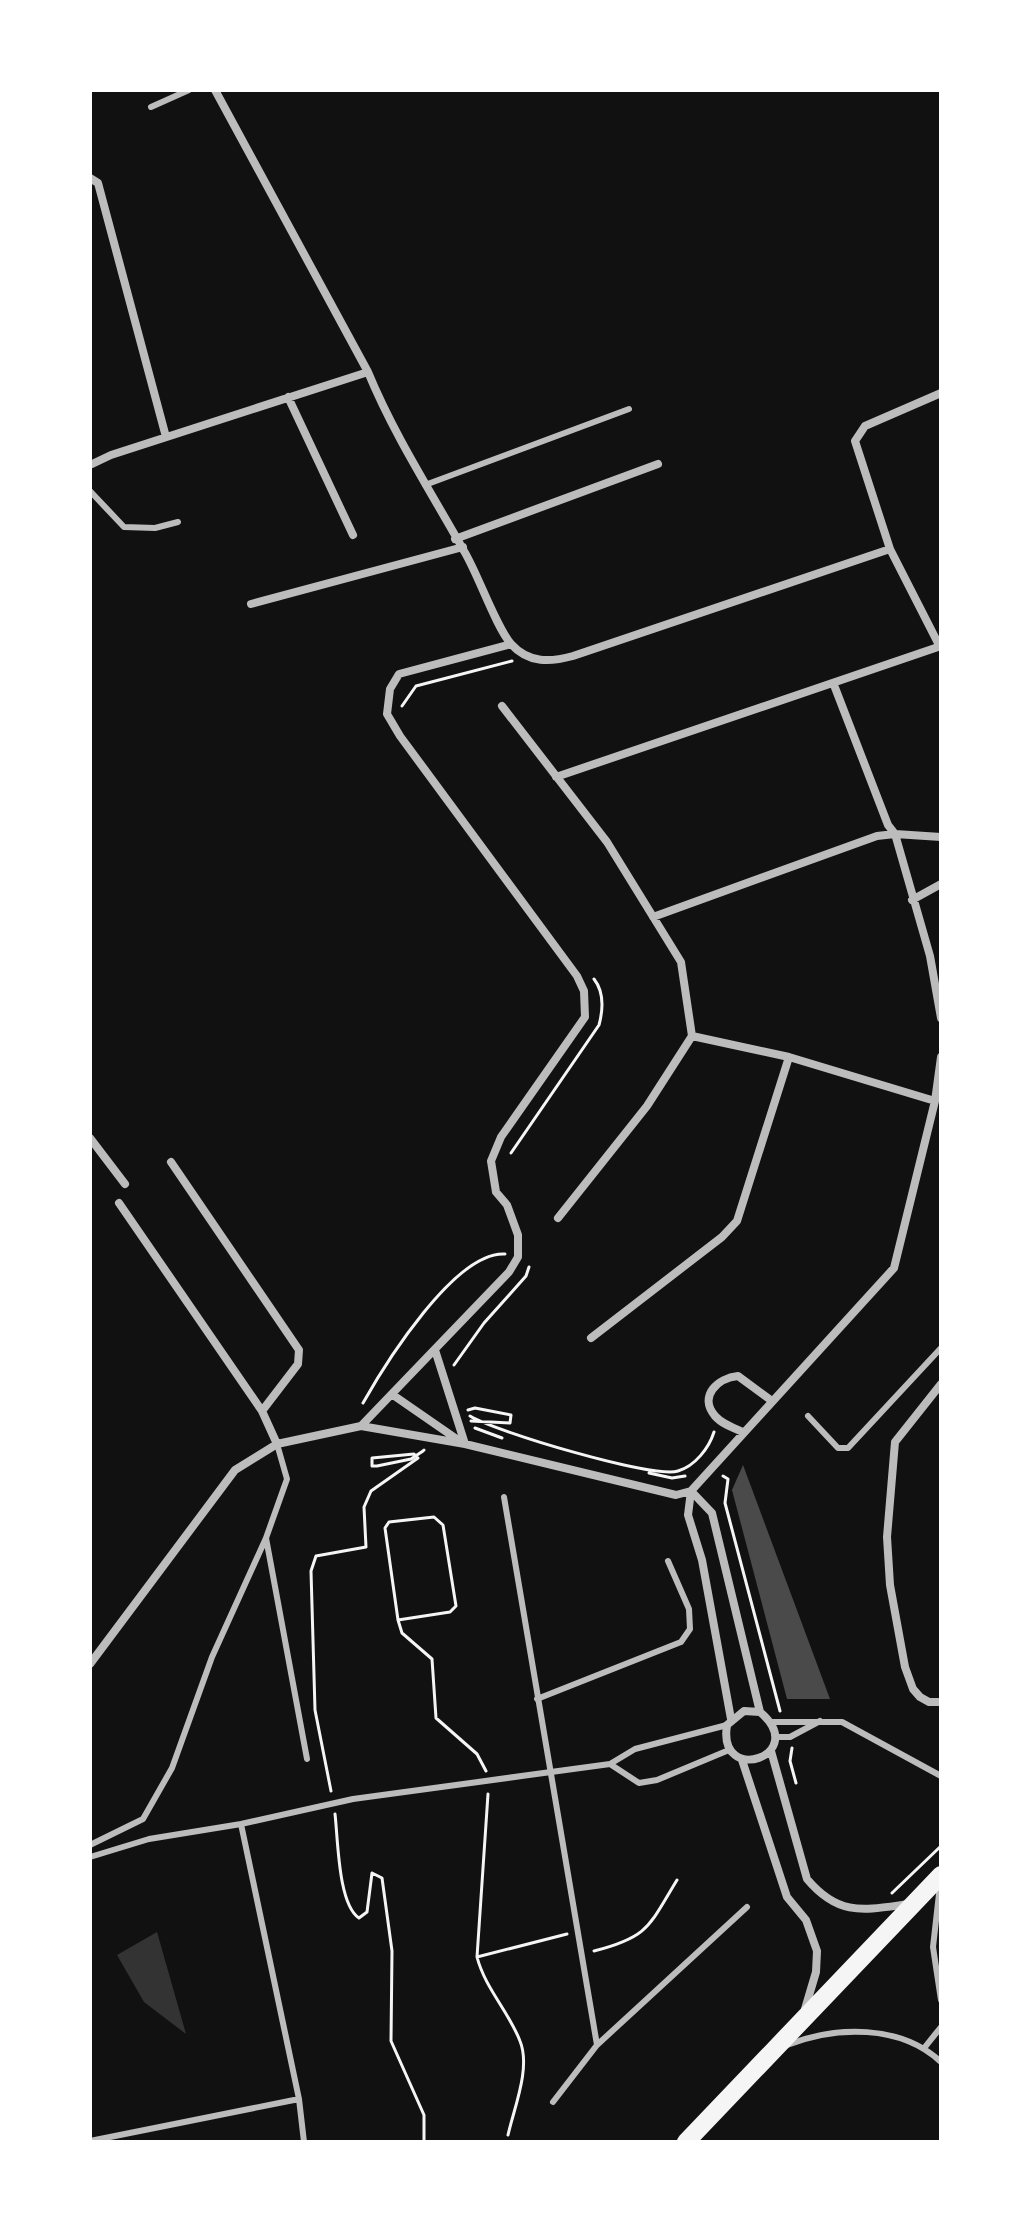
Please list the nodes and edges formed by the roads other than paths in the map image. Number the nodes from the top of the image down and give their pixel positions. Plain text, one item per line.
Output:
1 (189, 90) edge
2 (215, 90) edge
3 (151, 107) dead end
4 (90, 178) edge
5 (368, 372) junction
6 (941, 393) edge
7 (288, 397) junction
8 (629, 409) dead end
9 (166, 437) junction
10 (658, 464) dead end
11 (90, 465) edge
12 (425, 485) junction
13 (90, 491) edge
14 (178, 522) dead end
15 (353, 535) dead end
16 (455, 539) junction
17 (463, 547) junction
18 (890, 549) junction
19 (251, 604) dead end
20 (511, 644) junction
21 (940, 647) edge
22 (834, 685) junction
23 (502, 706) dead end
24 (556, 777) junction
25 (895, 834) junction
26 (941, 837) edge
27 (941, 884) edge
28 (912, 900) junction
29 (653, 917) junction
30 (941, 1018) edge
31 (692, 1036) junction
32 (789, 1057) junction
33 (941, 1057) edge
34 (935, 1101) junction
35 (90, 1138) edge
36 (171, 1162) dead end
37 (125, 1184) dead end
38 (119, 1203) dead end
39 (558, 1218) dead end
40 (591, 1338) dead end
41 (941, 1348) edge
42 (435, 1350) junction
43 (941, 1384) edge
44 (393, 1395) junction
45 (772, 1401) junction
46 (262, 1411) junction
47 (808, 1416) dead end
48 (361, 1426) junction
49 (743, 1432) junction
50 (277, 1444) junction
51 (465, 1444) junction
52 (691, 1491) junction
53 (504, 1497) dead end
54 (266, 1538) junction
55 (668, 1561) dead end
56 (90, 1664) edge
57 (537, 1699) junction
58 (941, 1702) edge
59 (760, 1712) junction
60 (823, 1719) junction
61 (729, 1722) junction
62 (772, 1722) junction
63 (776, 1737) junction
64 (729, 1750) junction
65 (771, 1751) junction
66 (307, 1759) dead end
67 (742, 1760) junction
68 (610, 1764) junction
69 (550, 1774) junction
70 (941, 1776) edge
71 (241, 1824) junction
72 (90, 1845) edge
73 (90, 1857) edge
74 (941, 1878) edge
75 (913, 1903) junction
76 (747, 1907) dead end
77 (941, 2000) edge
78 (802, 2021) junction
79 (941, 2027) edge
80 (597, 2045) junction
81 (925, 2047) junction
82 (776, 2049) junction
83 (941, 2062) edge
84 (299, 2099) junction
85 (553, 2102) dead end
86 (90, 2141) edge
87 (304, 2142) edge
88 (686, 2142) edge

1 - 3 lane
2 - 5 street
4 - 9 street
5 - 7 street
5 - 12 street
6 - 18 street
7 - 9 street
7 - 15 street
8 - 12 lane
9 - 11 street
10 - 16 street
12 - 16 street
13 - 14 lane
16 - 17 street
17 - 19 street
17 - 20 street
18 - 20 street
18 - 21 street
20 - 42 street
21 - 22 street
22 - 24 street
22 - 25 street
23 - 24 street
24 - 29 street
25 - 26 street
25 - 28 street
25 - 29 street
27 - 28 street
28 - 30 street
29 - 31 street
31 - 32 street
31 - 39 street
32 - 34 street
32 - 40 street
33 - 34 street
34 - 45 street
35 - 37 street
36 - 46 street
38 - 46 street
41 - 47 lane
42 - 44 street
42 - 51 street
43 - 58 street
44 - 48 street
44 - 51 street
45 - 49 street
45 - 49 street
46 - 50 street
48 - 50 street
48 - 51 street
49 - 52 street
50 - 54 lane
50 - 56 street
51 - 52 street
52 - 59 street
52 - 61 street
53 - 57 lane
54 - 66 lane
54 - 72 lane
55 - 57 lane
57 - 69 lane
59 - 61 street
59 - 62 street
60 - 62 lane
60 - 63 lane
60 - 70 lane
61 - 64 street
61 - 68 lane
62 - 63 street
63 - 65 street
64 - 67 street
64 - 68 lane
65 - 67 street
65 - 75 street
67 - 78 street
68 - 69 lane
69 - 71 lane
69 - 80 lane
71 - 73 lane
71 - 84 lane
74 - 75 main road
74 - 77 lane
75 - 78 main road
76 - 80 lane
78 - 82 main road
79 - 81 lane
80 - 85 lane
81 - 82 lane
81 - 83 lane
82 - 88 main road
84 - 86 lane
84 - 87 lane

